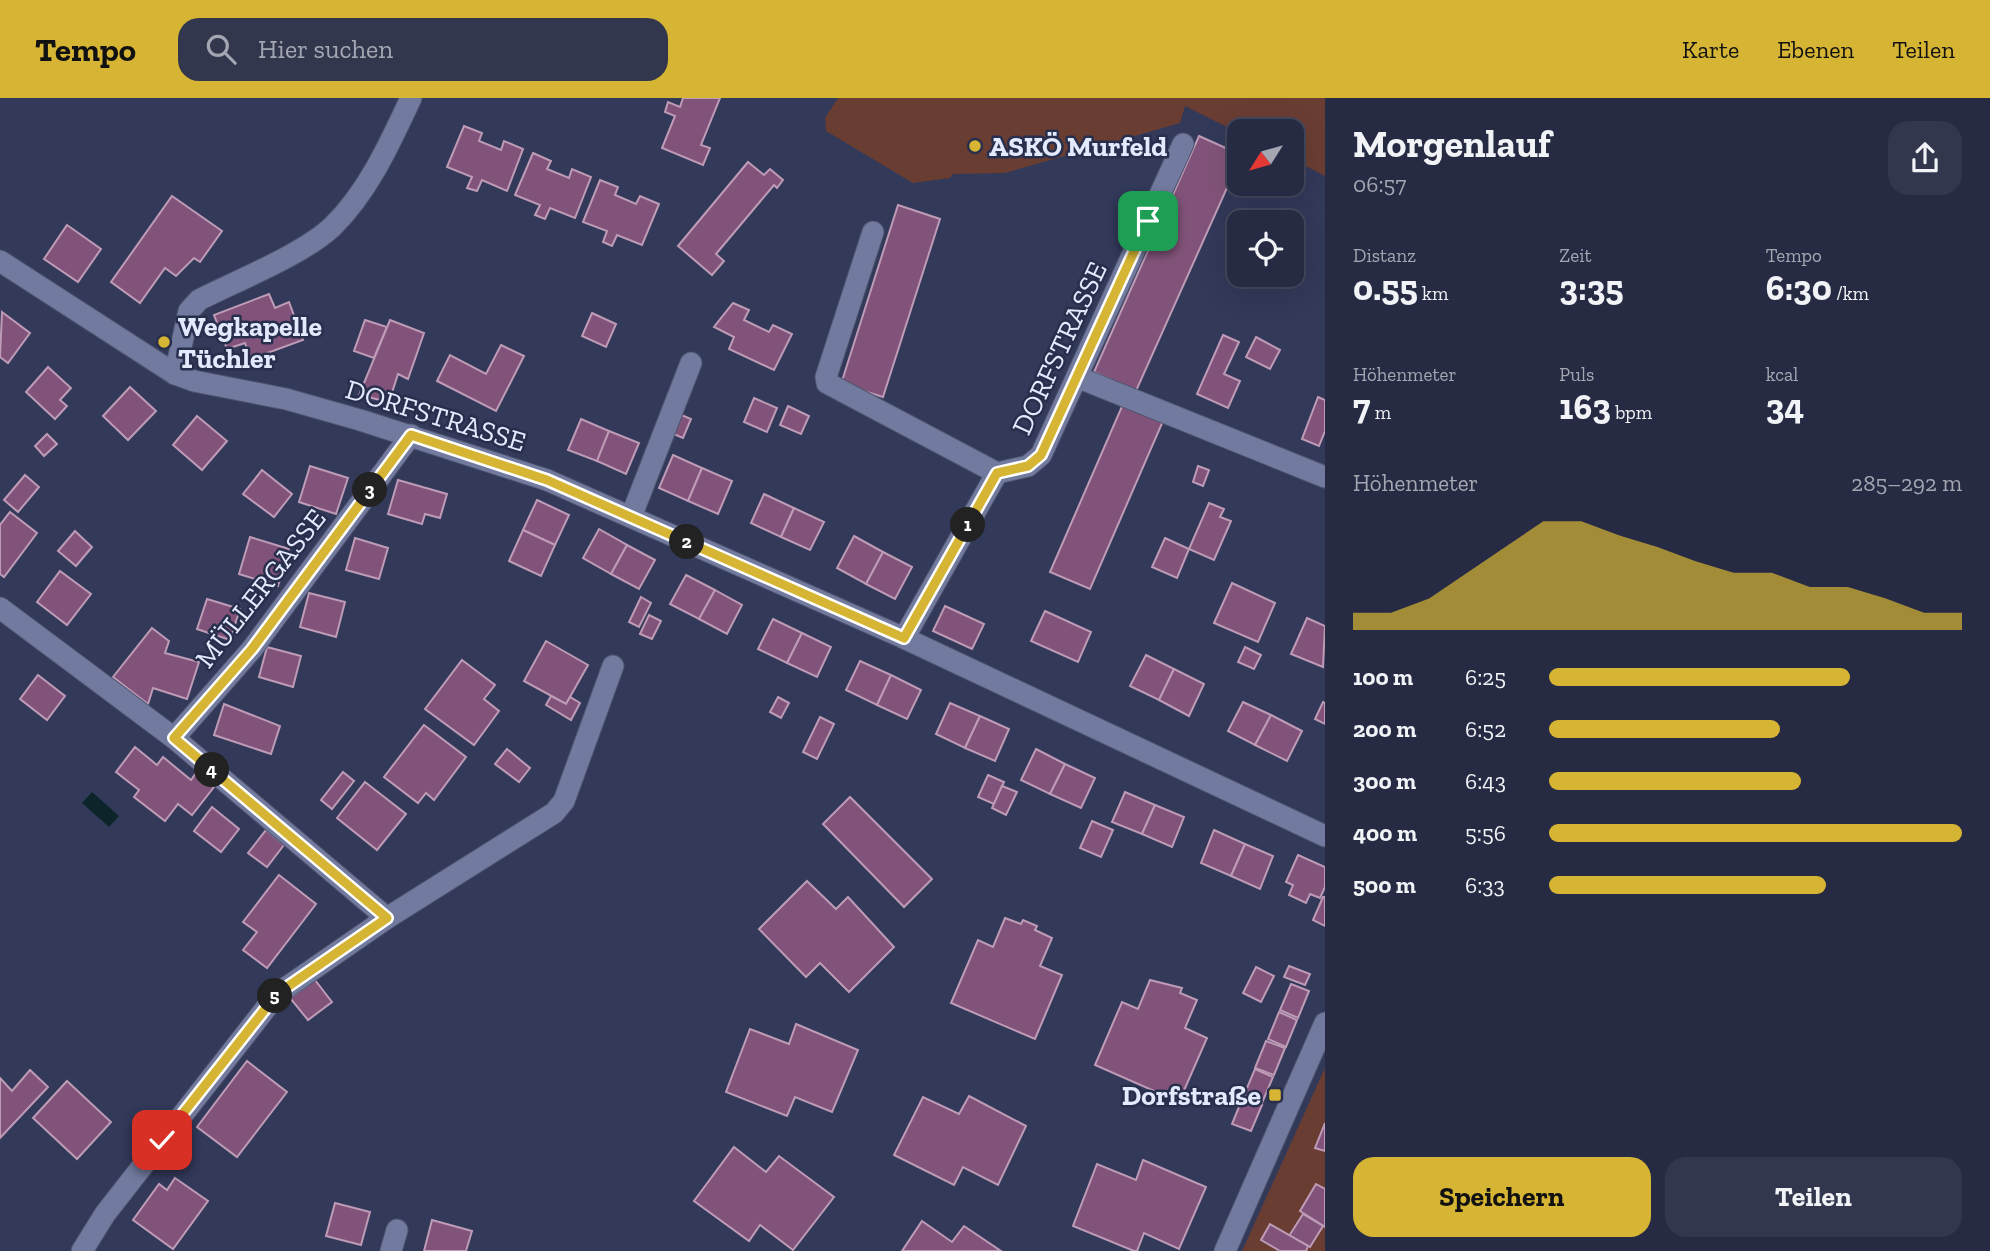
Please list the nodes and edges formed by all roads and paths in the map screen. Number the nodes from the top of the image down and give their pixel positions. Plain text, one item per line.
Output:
1 (411, 98) edge
2 (1183, 144) dead end
3 (873, 232) dead end
4 (0, 261) edge
5 (691, 363) dead end
6 (175, 374) junction
7 (1077, 377) junction
8 (411, 435) junction
9 (997, 473) junction
10 (1325, 477) edge
11 (631, 517) junction
12 (0, 608) edge
13 (904, 638) junction
14 (613, 666) dead end
15 (174, 738) junction
16 (1325, 836) edge
17 (387, 918) junction
18 (1325, 1024) edge
19 (397, 1230) dead end
20 (86, 1250) edge
21 (391, 1251) edge
22 (1225, 1251) edge

1 - 6 street
2 - 7 street, DORFSTRASSE
3 - 9 street
4 - 6 street, DORFSTRASSE
5 - 11 street
6 - 8 street, DORFSTRASSE
7 - 9 street, DORFSTRASSE
7 - 10 street
8 - 11 street, DORFSTRASSE
8 - 15 street, MÜLLERGASSE
9 - 13 street
11 - 13 street, DORFSTRASSE
12 - 15 street
13 - 16 street, DORFSTRASSE
14 - 17 street
15 - 17 street
17 - 20 street
18 - 22 street
19 - 21 street

